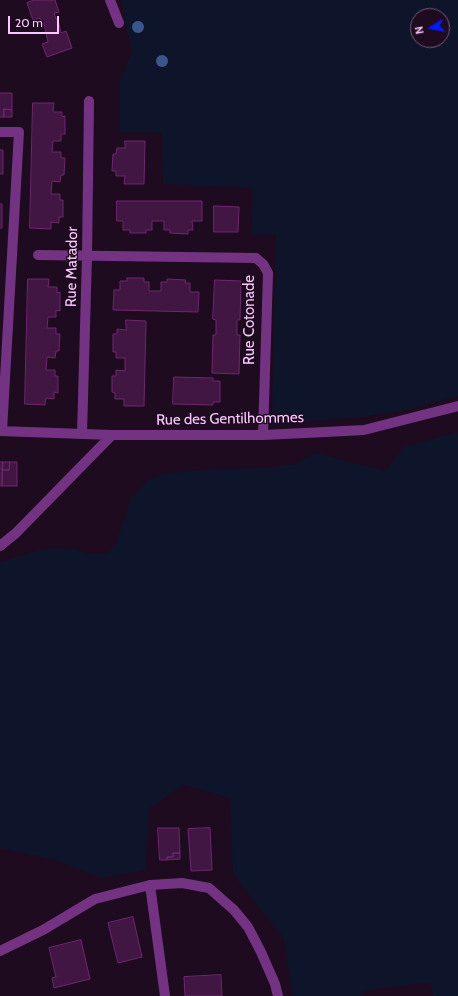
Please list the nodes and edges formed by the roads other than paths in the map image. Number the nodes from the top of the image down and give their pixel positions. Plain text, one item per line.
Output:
1 (110, 0) edge
2 (119, 23) dead end
3 (89, 101) dead end
4 (0, 132) edge
5 (38, 255) dead end
6 (87, 256) junction
7 (458, 406) edge
8 (1, 431) edge
9 (82, 434) junction
10 (112, 435) junction
11 (263, 435) junction
12 (0, 546) edge
13 (150, 885) junction
14 (0, 951) edge
15 (165, 996) edge
16 (278, 996) edge

1 - 2 street
3 - 6 street, Rue Matador
4 - 8 street
5 - 6 street, Rue Cotonade
6 - 9 street, Rue Matador
6 - 11 street, Rue Cotonade
7 - 11 street, Rue des Gentilhommes
8 - 9 street, Rue des Gentilhommes
9 - 10 street, Rue des Gentilhommes
10 - 11 street, Rue des Gentilhommes
10 - 12 street
13 - 14 street
13 - 15 street
13 - 16 street

